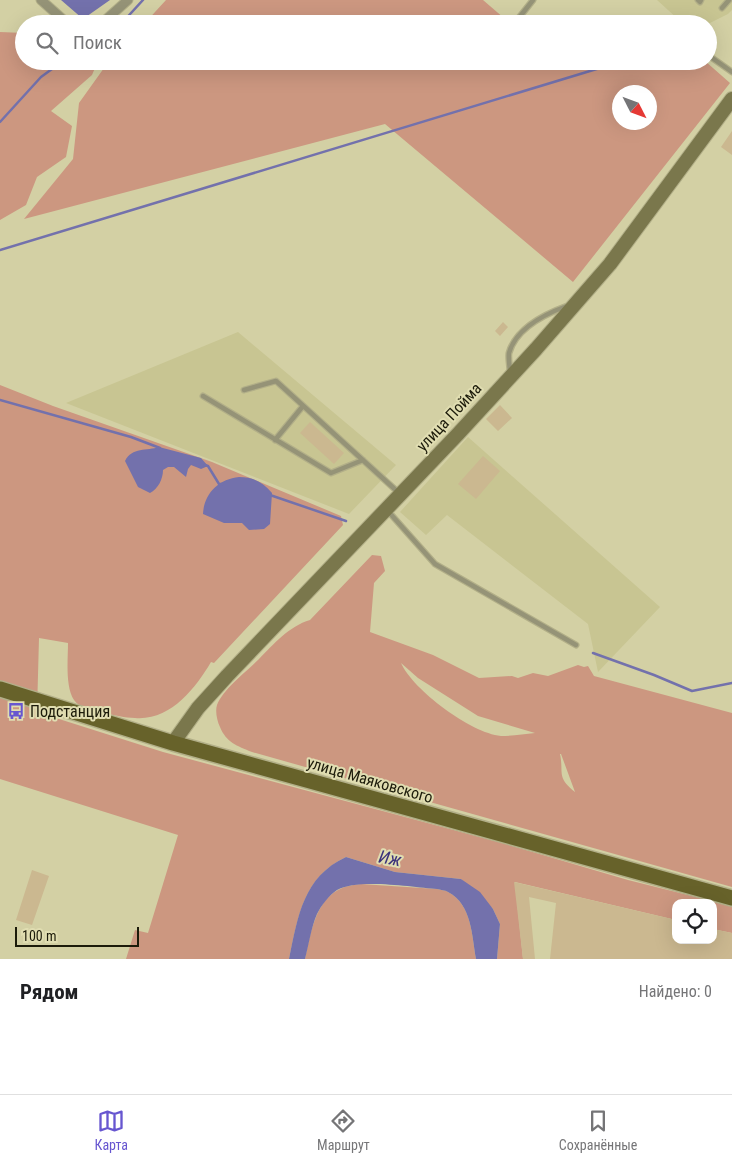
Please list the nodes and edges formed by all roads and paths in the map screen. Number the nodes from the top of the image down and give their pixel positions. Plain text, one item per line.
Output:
1 (41, 0) edge
2 (128, 0) edge
3 (533, 0) edge
4 (729, 0) edge
5 (722, 8) dead end
6 (58, 15) edge
7 (111, 15) edge
8 (521, 15) edge
9 (717, 61) edge
10 (732, 72) edge
11 (732, 99) edge
12 (576, 303) junction
13 (511, 376) junction
14 (244, 390) dead end
15 (203, 396) dead end
16 (303, 406) junction
17 (275, 440) junction
18 (363, 460) junction
19 (400, 494) junction
20 (386, 509) junction
21 (576, 644) dead end
22 (0, 689) edge
23 (173, 743) junction
24 (732, 898) edge

1 - 6 street
2 - 7 street
3 - 8 lane
4 - 5 lane
9 - 10 lane
11 - 12 main road, улица Пойма
12 - 13 main road, улица Пойма
12 - 13 lane
13 - 19 main road, улица Пойма
14 - 16 lane
15 - 17 lane
16 - 17 lane
16 - 18 lane
17 - 18 lane
18 - 19 lane
19 - 20 main road, улица Пойма
20 - 21 lane
20 - 23 main road, улица Пойма
22 - 23 main road, улица Маяковского
23 - 24 main road, улица Маяковского

